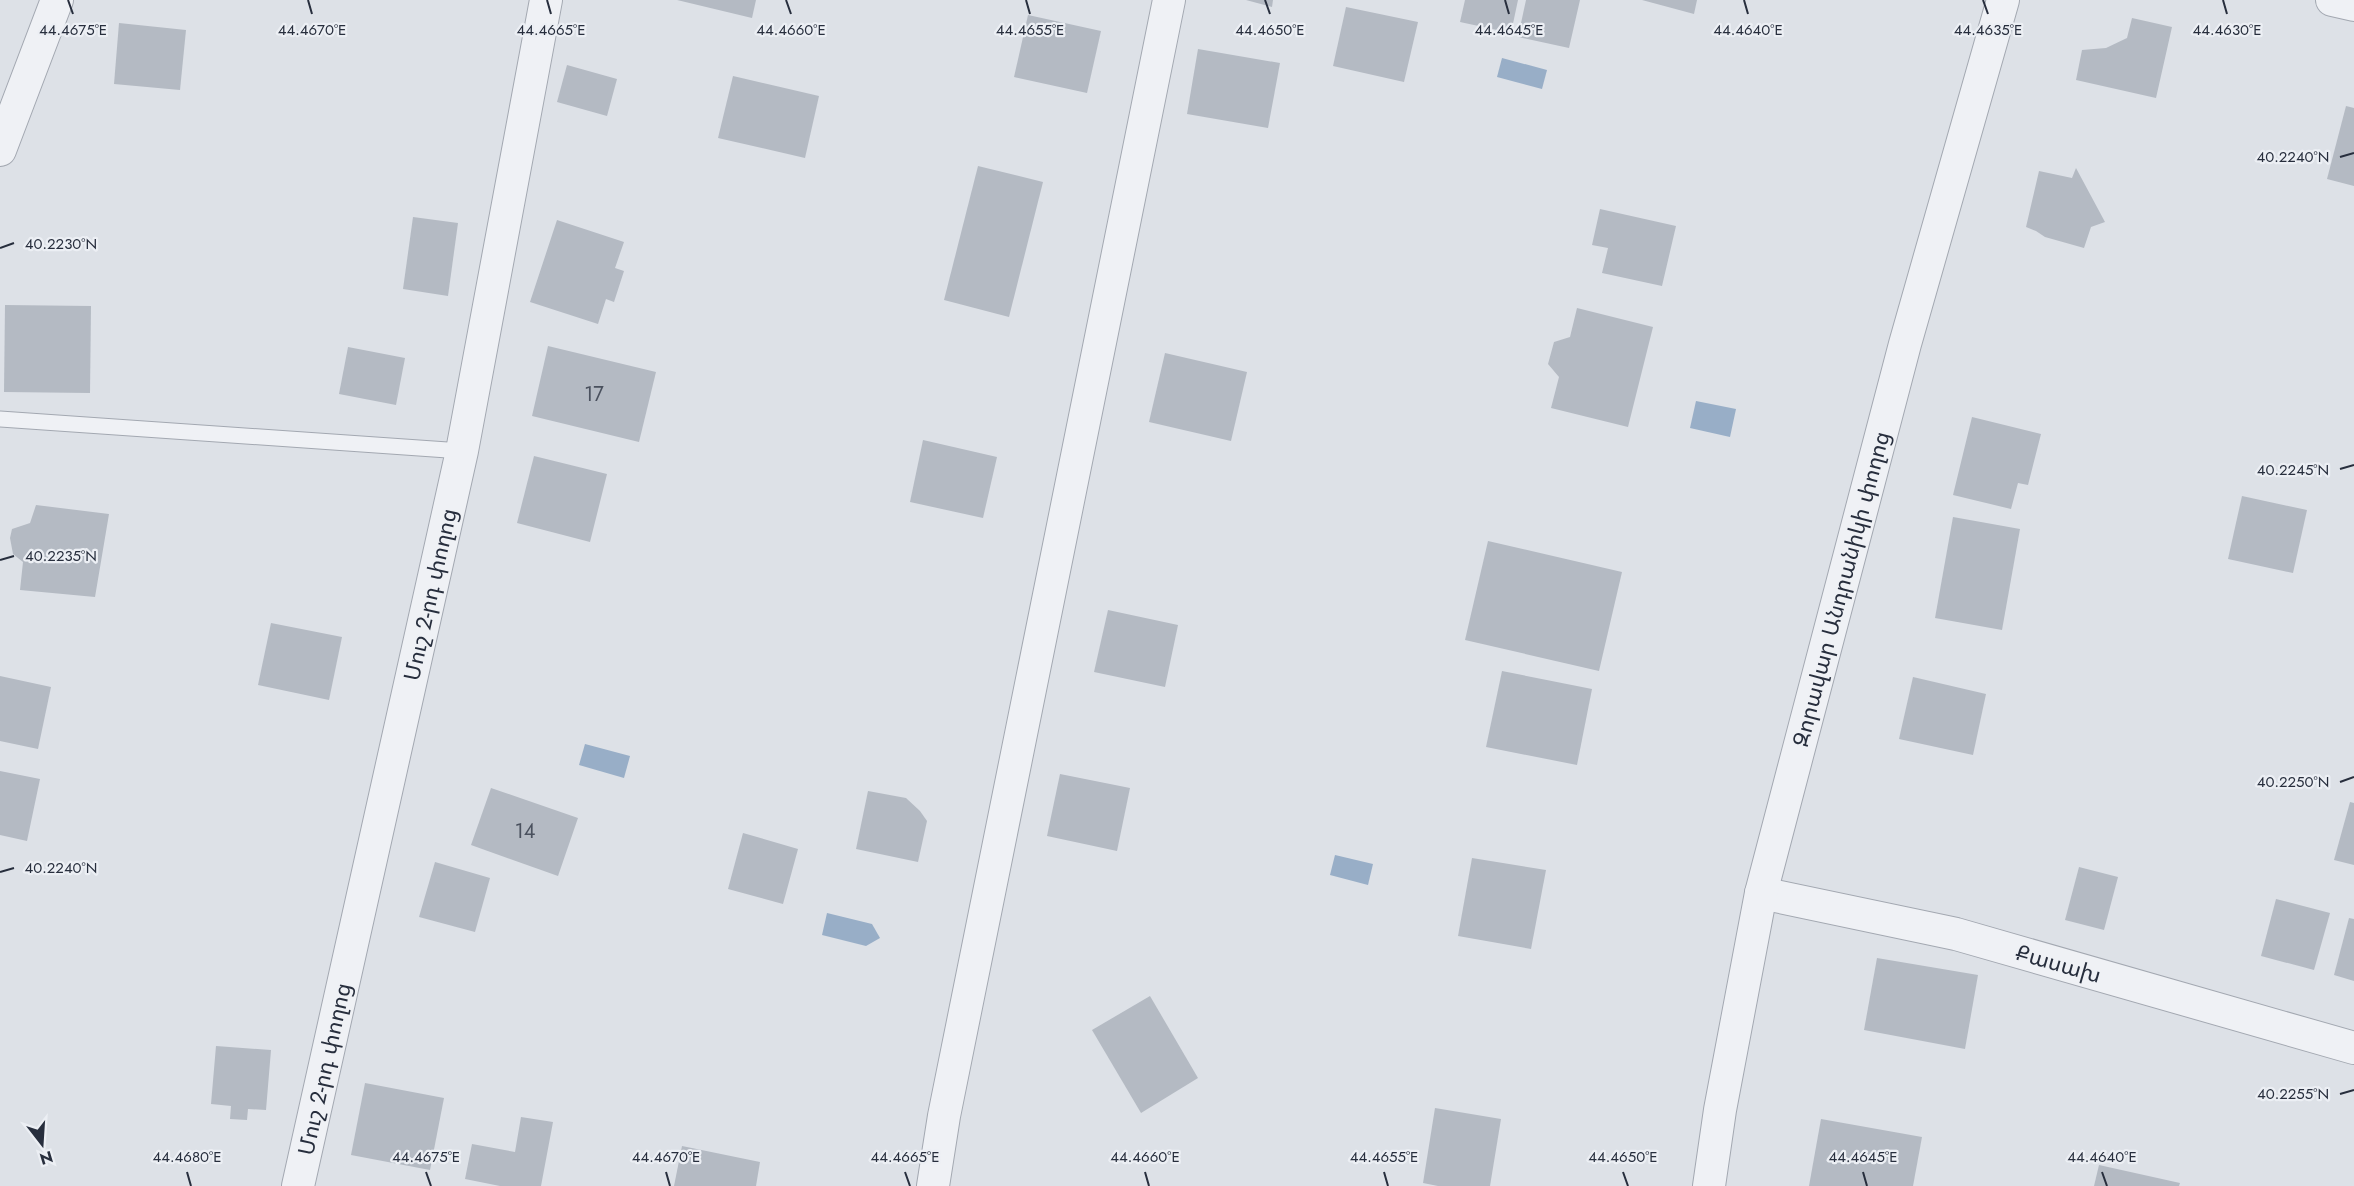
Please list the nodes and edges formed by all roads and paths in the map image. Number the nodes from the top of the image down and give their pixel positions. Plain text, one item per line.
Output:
1 (57, 0) edge
2 (546, 0) edge
3 (1169, 0) edge
4 (2003, 0) edge
5 (2332, 0) edge
6 (2354, 5) edge
7 (0, 150) edge
8 (0, 418) edge
9 (462, 452) junction
10 (1761, 893) junction
11 (2354, 1048) edge
12 (298, 1186) edge
13 (933, 1186) edge
14 (1708, 1186) edge

1 - 7 street
2 - 9 street, Մուշ 2-րդ փողոց
3 - 13 street
4 - 10 street, Զորավար Անդրանիկի փողոց
5 - 6 street
8 - 9 lane
9 - 12 street, Մուշ 2-րդ փողոց
10 - 11 street, Քասախ
10 - 14 street, Զորավար Անդրանիկի փողոց

